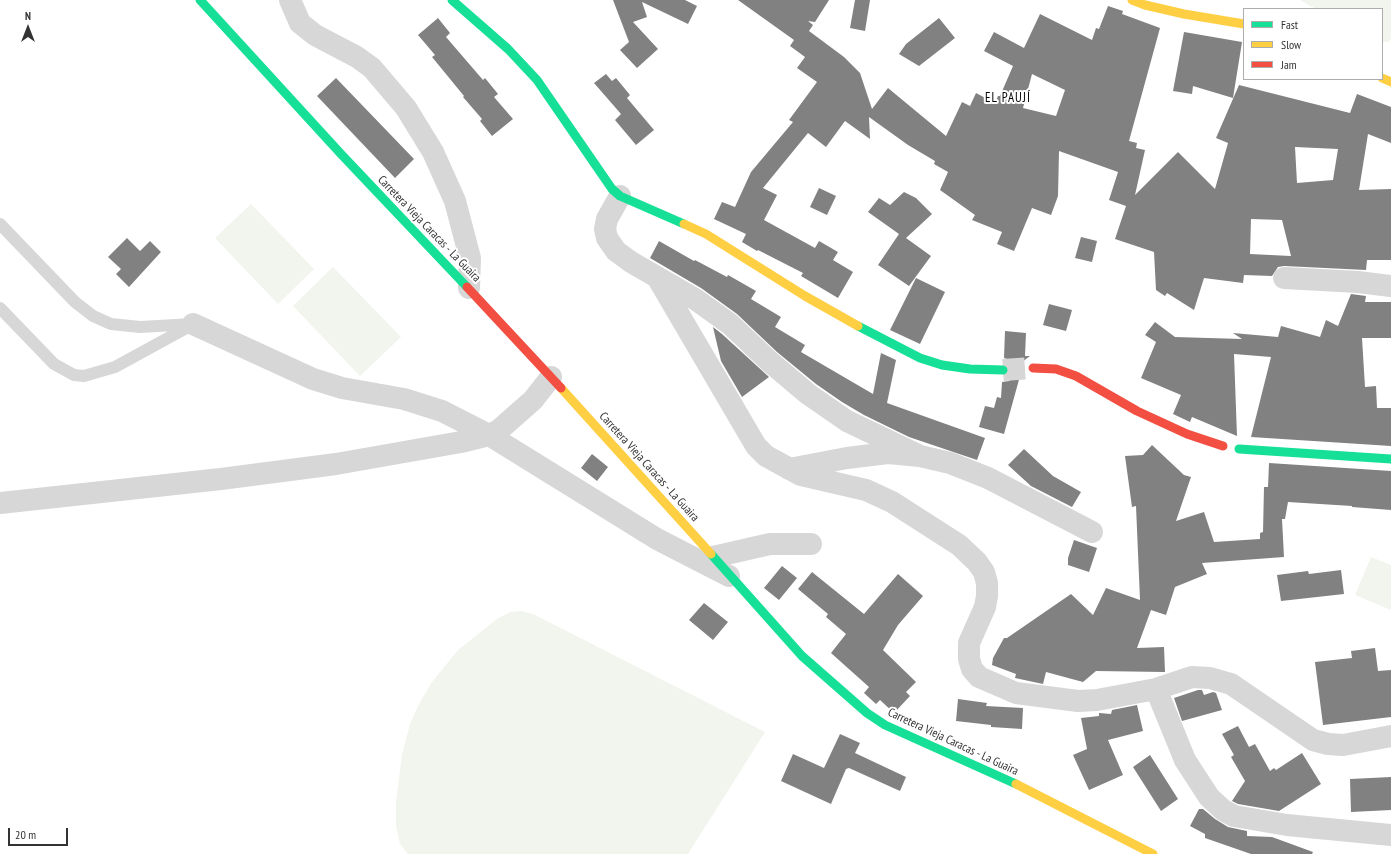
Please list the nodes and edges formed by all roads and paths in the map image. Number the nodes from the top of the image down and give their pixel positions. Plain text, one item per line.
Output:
1 (200, 0) edge
2 (290, 0) edge
3 (452, 0) edge
4 (1132, 0) edge
5 (1243, 24) edge
6 (620, 196) junction
7 (0, 224) edge
8 (657, 277) junction
9 (1284, 278) dead end
10 (1391, 286) edge
11 (469, 288) junction
12 (0, 308) edge
13 (193, 324) junction
14 (1034, 368) tunnel mouth
15 (1003, 370) tunnel mouth
16 (551, 377) junction
17 (489, 436) junction
18 (1223, 446) dead end
19 (1239, 449) dead end
20 (920, 456) junction
21 (1391, 459) edge
22 (788, 469) junction
23 (0, 503) edge
24 (1092, 532) dead end
25 (811, 544) dead end
26 (713, 557) junction
27 (730, 576) junction
28 (1156, 689) junction
29 (1391, 736) edge
30 (1391, 836) edge
31 (1153, 854) edge

1 - 11 street, Carretera Vieja Caracas - La Guaira
2 - 11 street
3 - 6 street
4 - 5 street
6 - 8 street
6 - 15 street
7 - 13 lane
8 - 20 street
8 - 22 street
9 - 10 street
11 - 16 street, Carretera Vieja Caracas - La Guaira
12 - 13 lane
13 - 17 street
14 - 18 street
16 - 17 street
16 - 26 street, Carretera Vieja Caracas - La Guaira
17 - 23 street
17 - 27 street
19 - 21 street
20 - 22 street
20 - 24 street
22 - 28 street
25 - 26 street
26 - 27 street, Carretera Vieja Caracas - La Guaira
27 - 31 street, Carretera Vieja Caracas - La Guaira
28 - 29 street
28 - 30 street

